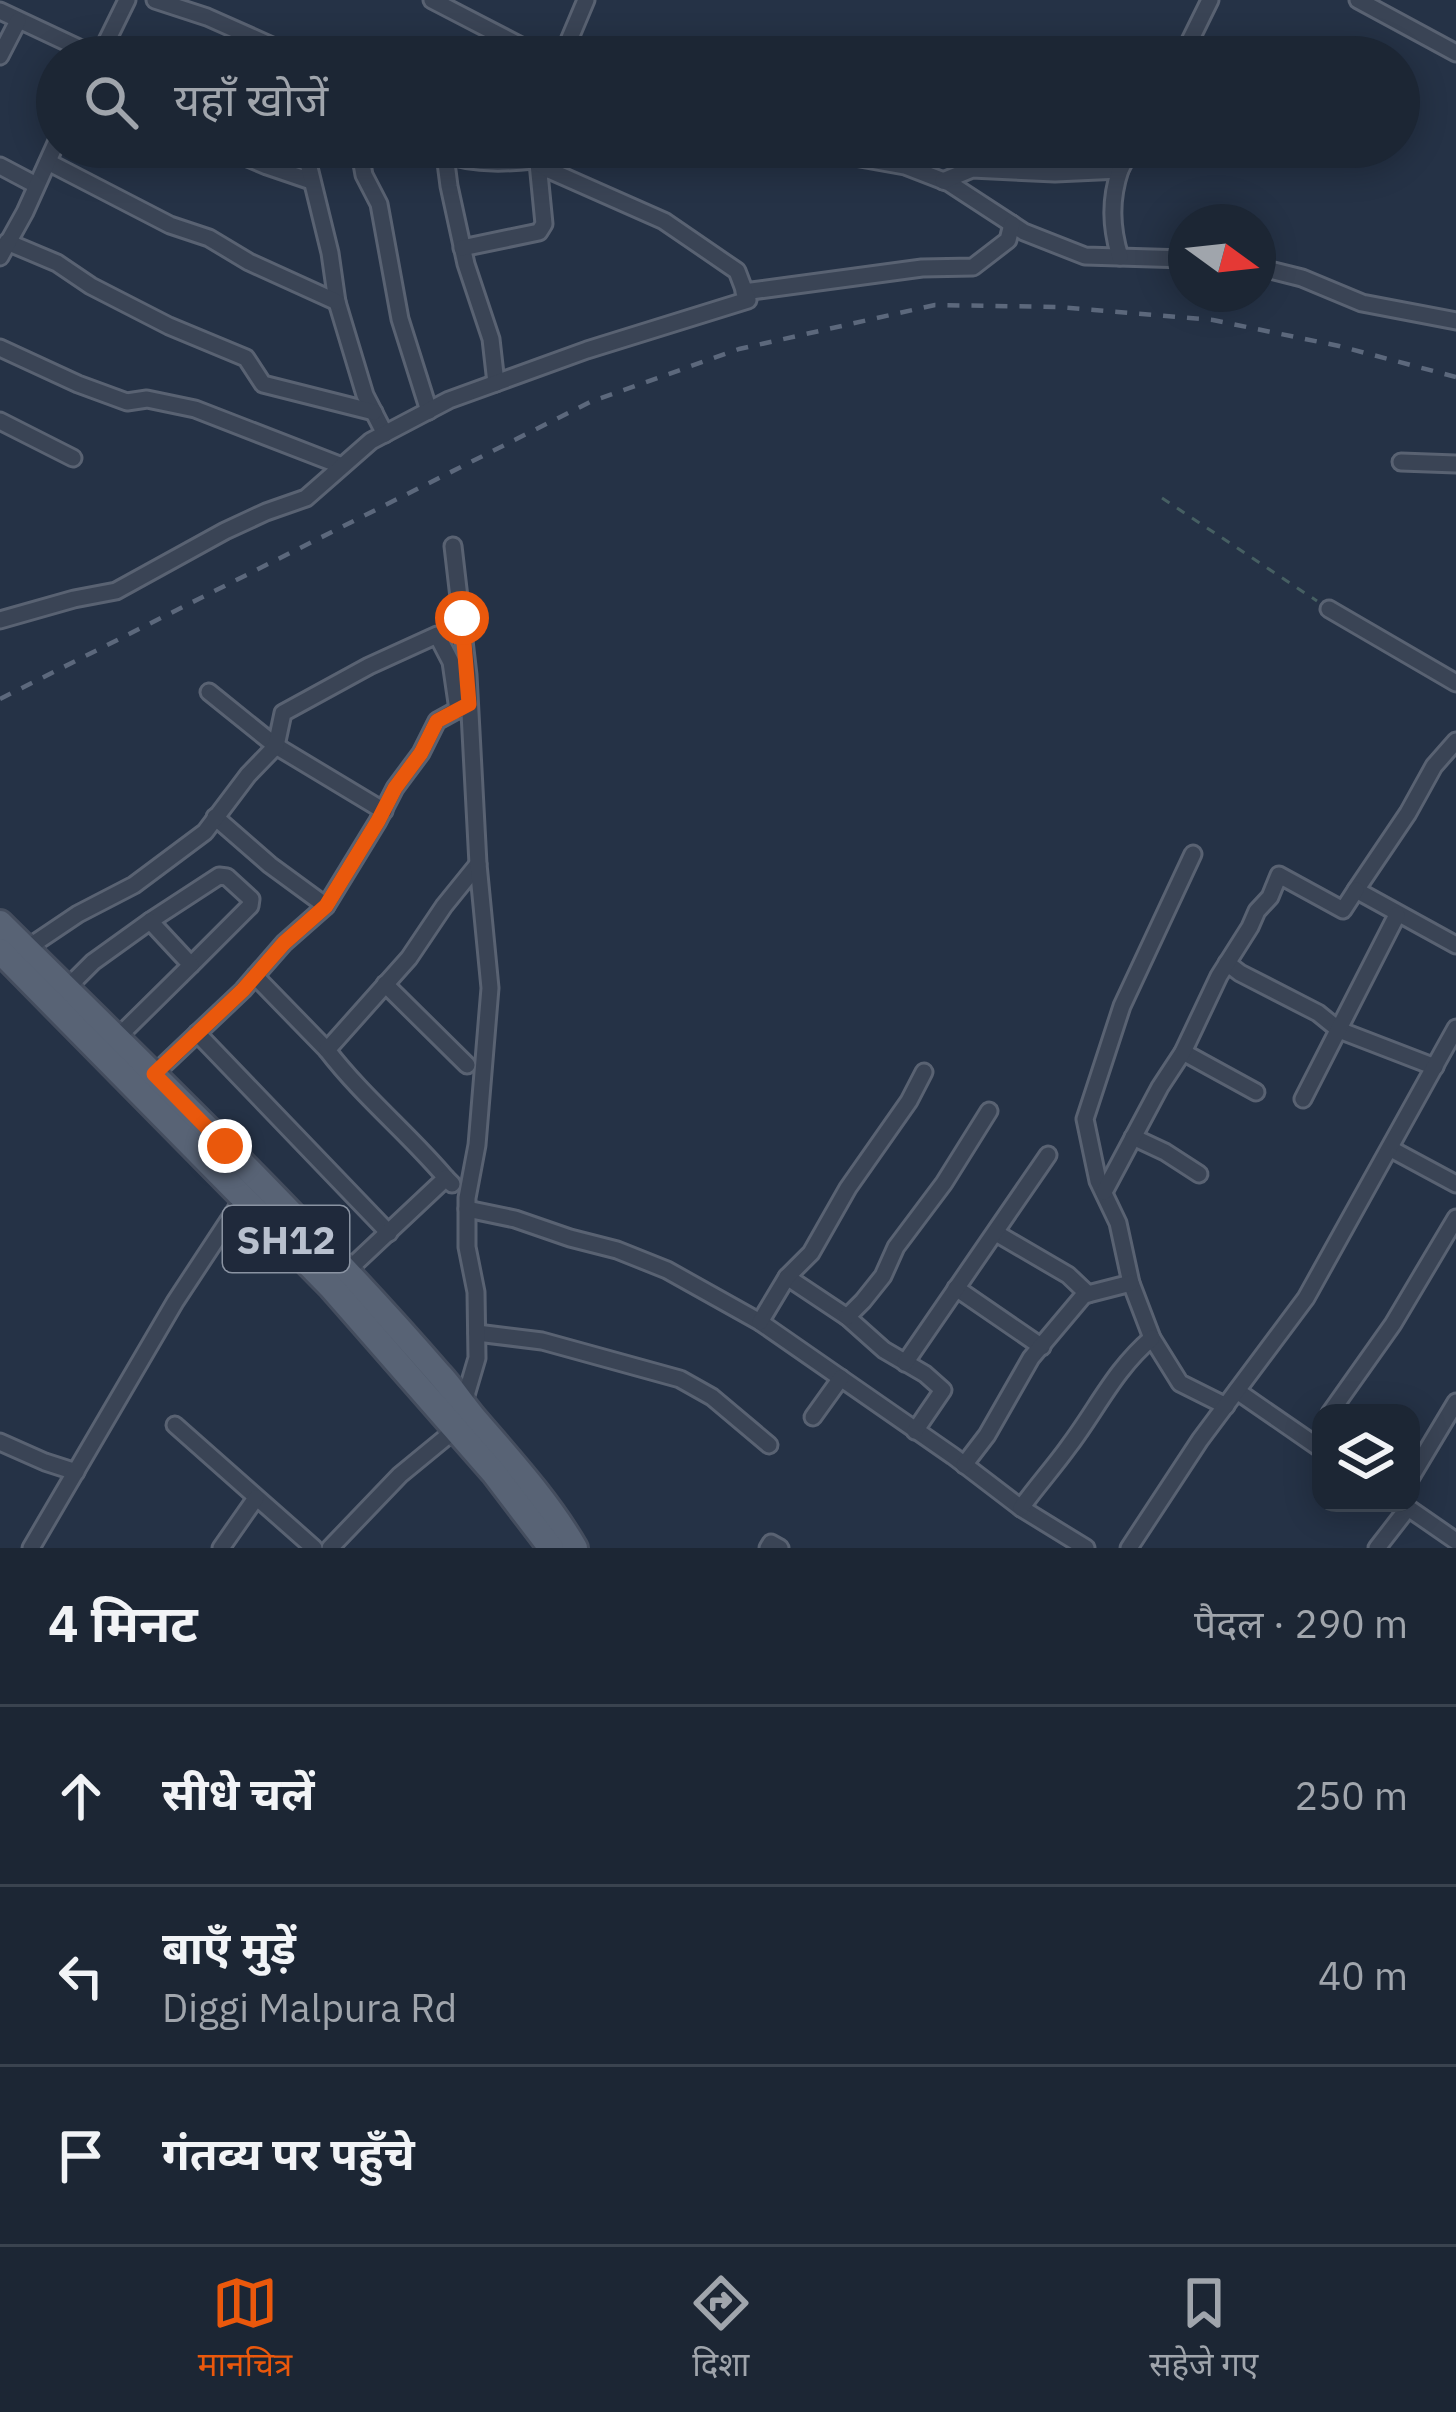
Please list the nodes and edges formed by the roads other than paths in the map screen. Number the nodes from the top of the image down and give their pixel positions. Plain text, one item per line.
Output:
1 (127, 0) edge
2 (155, 0) edge
3 (432, 0) edge
4 (586, 0) edge
5 (1210, 0) edge
6 (1358, 0) edge
7 (0, 11) edge
8 (18, 20) junction
9 (53, 36) edge
10 (109, 36) edge
11 (251, 36) edge
12 (501, 36) edge
13 (571, 36) edge
14 (1192, 36) edge
15 (1456, 53) edge
16 (0, 56) edge
17 (0, 166) edge
18 (45, 168) edge
19 (59, 168) edge
20 (277, 168) edge
21 (308, 168) edge
22 (363, 168) edge
23 (441, 168) edge
24 (537, 168) edge
25 (549, 168) edge
26 (910, 168) edge
27 (1120, 170) joint
28 (311, 181) junction
29 (943, 181) junction
30 (36, 185) junction
31 (1012, 224) junction
32 (462, 248) junction
33 (3, 249) edge
34 (1120, 257) junction
35 (1168, 258) edge
36 (1276, 272) edge
37 (745, 292) junction
38 (337, 302) junction
39 (1456, 321) edge
40 (0, 348) edge
41 (496, 383) junction
42 (429, 411) junction
43 (374, 412) junction
44 (0, 421) edge
45 (385, 434) junction
46 (73, 458) dead end
47 (1401, 462) dead end
48 (1456, 464) edge
49 (342, 466) junction
50 (453, 546) dead end
51 (1329, 608) road end
52 (0, 620) edge
53 (1456, 683) edge
54 (209, 692) dead end
55 (463, 707) junction
56 (1456, 741) edge
57 (276, 746) junction
58 (384, 811) junction
59 (215, 817) junction
60 (1192, 854) dead end
61 (478, 864) junction
62 (1356, 890) junction
63 (326, 906) junction
64 (1397, 915) junction
65 (150, 921) junction
66 (0, 923) edge
67 (1456, 945) edge
68 (9, 958) edge
69 (1227, 963) junction
70 (191, 965) junction
71 (256, 976) junction
72 (385, 984) junction
73 (68, 993) junction
74 (1456, 1028) edge
75 (1339, 1030) junction
76 (197, 1034) junction
77 (117, 1038) junction
78 (327, 1050) junction
79 (1183, 1052) junction
80 (467, 1065) dead end
81 (1435, 1067) junction
82 (924, 1072) dead end
83 (146, 1082) junction
84 (1256, 1092) dead end
85 (1304, 1100) dead end
86 (989, 1111) dead end
87 (1133, 1137) junction
88 (1391, 1149) junction
89 (1048, 1155) dead end
90 (1199, 1174) dead end
91 (446, 1178) junction
92 (1456, 1184) edge
93 (1104, 1192) junction
94 (244, 1197) junction
95 (467, 1203) junction
96 (1456, 1218) edge
97 (389, 1233) junction
98 (996, 1233) junction
99 (346, 1272) junction
100 (787, 1277) junction
101 (1131, 1283) junction
102 (956, 1288) junction
103 (1088, 1294) junction
104 (847, 1317) junction
105 (760, 1322) junction
106 (477, 1334) junction
107 (1152, 1338) junction
108 (1042, 1347) junction
109 (905, 1363) junction
110 (841, 1378) junction
111 (1237, 1391) junction
112 (1456, 1402) edge
113 (1336, 1404) edge
114 (1226, 1406) junction
115 (460, 1417) junction
116 (813, 1417) dead end
117 (175, 1426) dead end
118 (915, 1431) junction
119 (0, 1442) edge
120 (1312, 1442) edge
121 (769, 1445) dead end
122 (1420, 1462) edge
123 (964, 1465) junction
124 (76, 1472) junction
125 (256, 1498) junction
126 (1021, 1508) junction
127 (1400, 1512) edge
128 (1413, 1512) edge
129 (1456, 1541) edge
130 (31, 1548) edge
131 (221, 1548) edge
132 (314, 1548) edge
133 (330, 1548) edge
134 (551, 1548) edge
135 (574, 1548) edge
136 (768, 1548) edge
137 (780, 1548) edge
138 (1086, 1548) edge
139 (1129, 1548) edge
140 (1377, 1548) edge

1 - 10 street
2 - 11 street
3 - 12 street
4 - 13 street
5 - 14 street
6 - 15 street
7 - 8 street
8 - 9 street
8 - 16 street
17 - 30 street
18 - 30 street
19 - 38 street
20 - 28 street
21 - 28 street
22 - 42 street
23 - 32 street
24 - 32 street
25 - 37 street
26 - 29 street
27 - 29 street
27 - 34 street
28 - 38 street
29 - 31 street
30 - 33 street
31 - 34 street
31 - 37 street
32 - 41 street
33 - 43 street
34 - 35 street
36 - 39 street
37 - 41 street
38 - 43 street
40 - 49 street
41 - 42 street
42 - 45 street
43 - 45 street
44 - 46 street
45 - 49 street
47 - 48 street
49 - 52 street
50 - 55 street
51 - 53 street
54 - 57 street
55 - 57 street
55 - 58 street
55 - 61 street
56 - 62 street
57 - 58 street
57 - 59 street
58 - 63 street
59 - 63 street
59 - 68 street
60 - 93 street
61 - 72 street
61 - 95 street
62 - 64 street
62 - 69 street
63 - 71 street
64 - 67 street
64 - 75 street
65 - 70 street
65 - 70 street
65 - 73 street
66 - 68 main road, SH12
68 - 73 main road, SH12
68 - 83 main road, SH12
69 - 75 street
69 - 79 street
70 - 77 street
71 - 76 street
71 - 78 street
72 - 78 street
72 - 80 street
73 - 77 main road
74 - 81 street
75 - 81 street
75 - 85 street
76 - 83 street
76 - 97 street
77 - 83 main road
78 - 91 street
79 - 84 street
79 - 87 street
81 - 88 street
82 - 100 street
83 - 94 main road, SH12
83 - 99 main road
86 - 104 street
87 - 90 street
87 - 93 street
88 - 92 street
88 - 111 street
89 - 98 street
91 - 95 street
91 - 97 street
93 - 101 street
94 - 115 main road, SH12
94 - 124 street
95 - 105 street
95 - 106 street
96 - 113 street
97 - 99 street
98 - 102 street
98 - 103 street
99 - 115 main road
100 - 104 street
100 - 105 street
101 - 103 street
101 - 107 street
102 - 108 street
102 - 109 street
103 - 108 street
104 - 109 street
105 - 110 street
106 - 115 street
106 - 121 street
107 - 114 street
107 - 126 street
108 - 123 street
109 - 118 street
110 - 116 street
110 - 118 street
111 - 114 street
111 - 120 street
112 - 122 street
114 - 139 street
115 - 133 street
115 - 134 main road, SH12
115 - 135 main road
117 - 125 street
118 - 123 street
119 - 124 street
123 - 126 street
124 - 130 street
125 - 131 street
125 - 132 street
126 - 138 street
127 - 140 street
128 - 129 street
136 - 137 street

